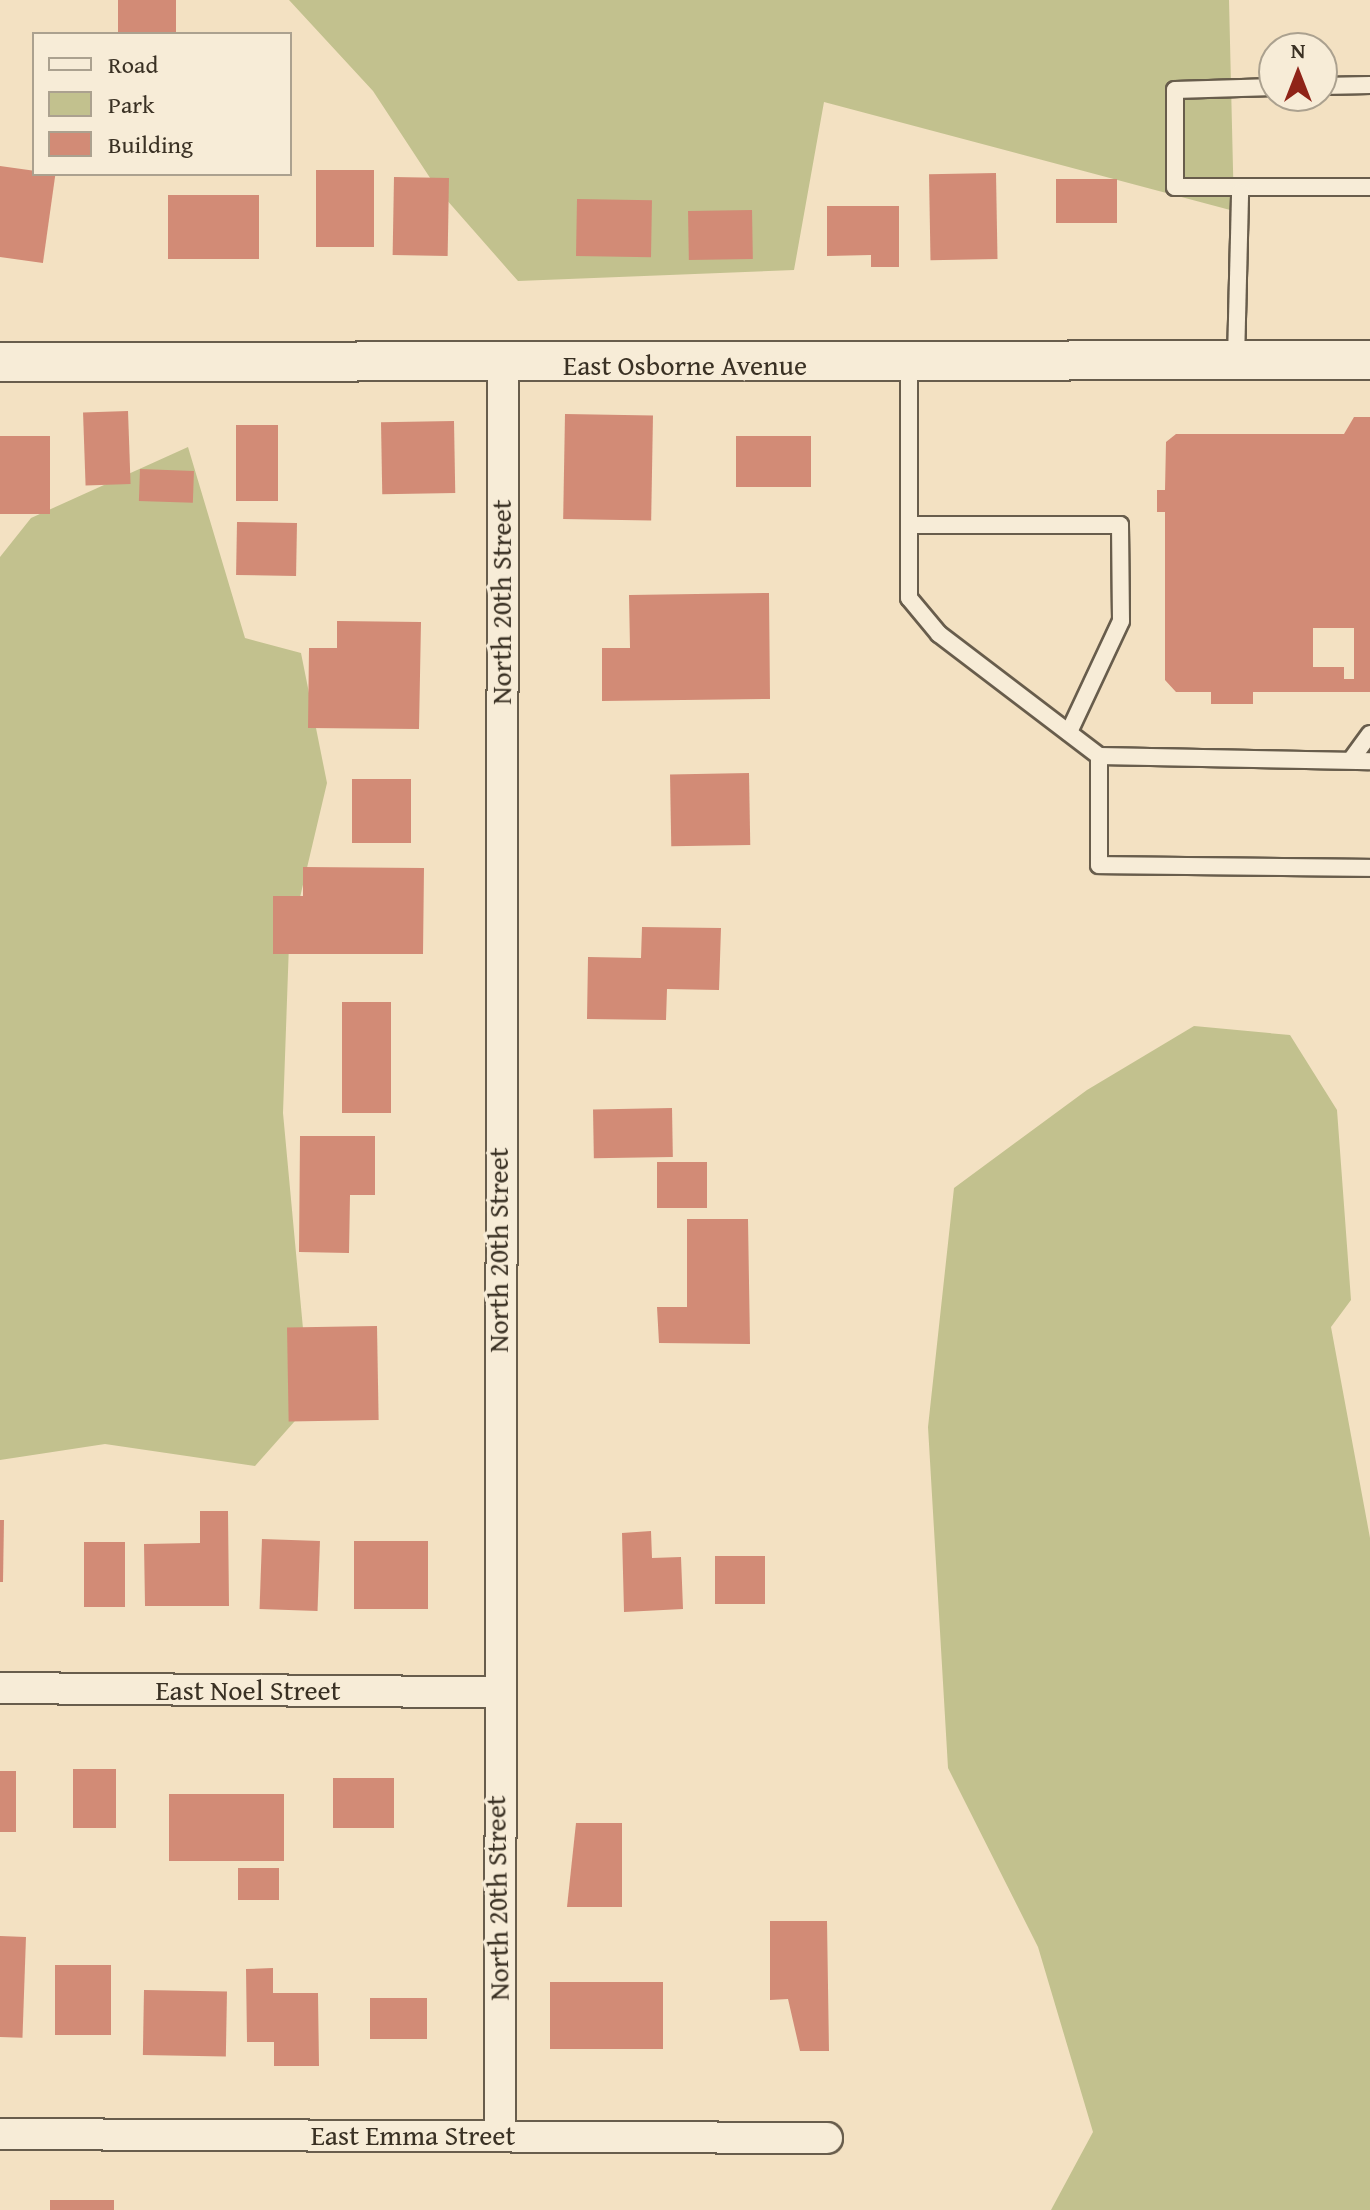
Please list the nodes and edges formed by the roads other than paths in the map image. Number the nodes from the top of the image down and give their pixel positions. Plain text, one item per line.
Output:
1 (1370, 85) edge
2 (1338, 86) edge
3 (1258, 87) edge
4 (1370, 187) edge
5 (1240, 192) junction
6 (1370, 360) edge
7 (1236, 361) junction
8 (0, 362) edge
9 (909, 363) junction
10 (503, 366) junction
11 (909, 525) junction
12 (1069, 732) junction
13 (1370, 734) edge
14 (1099, 756) junction
15 (1351, 760) junction
16 (1370, 761) edge
17 (1370, 868) edge
18 (0, 1688) edge
19 (495, 1692) junction
20 (0, 2134) edge
21 (500, 2135) junction
22 (827, 2138) dead end

1 - 2 lane
3 - 5 lane
4 - 5 lane
5 - 7 lane
6 - 7 street, East Osborne Avenue
7 - 9 street, East Osborne Avenue
8 - 10 street, East Osborne Avenue
9 - 10 street, East Osborne Avenue
9 - 11 lane
10 - 19 street, North 20th Street
11 - 12 lane
11 - 12 lane
12 - 14 lane
13 - 15 lane
14 - 15 lane
14 - 17 lane
15 - 16 lane
18 - 19 street, East Noel Street
19 - 21 street, North 20th Street
20 - 21 street, East Emma Street
21 - 22 street, East Emma Street

